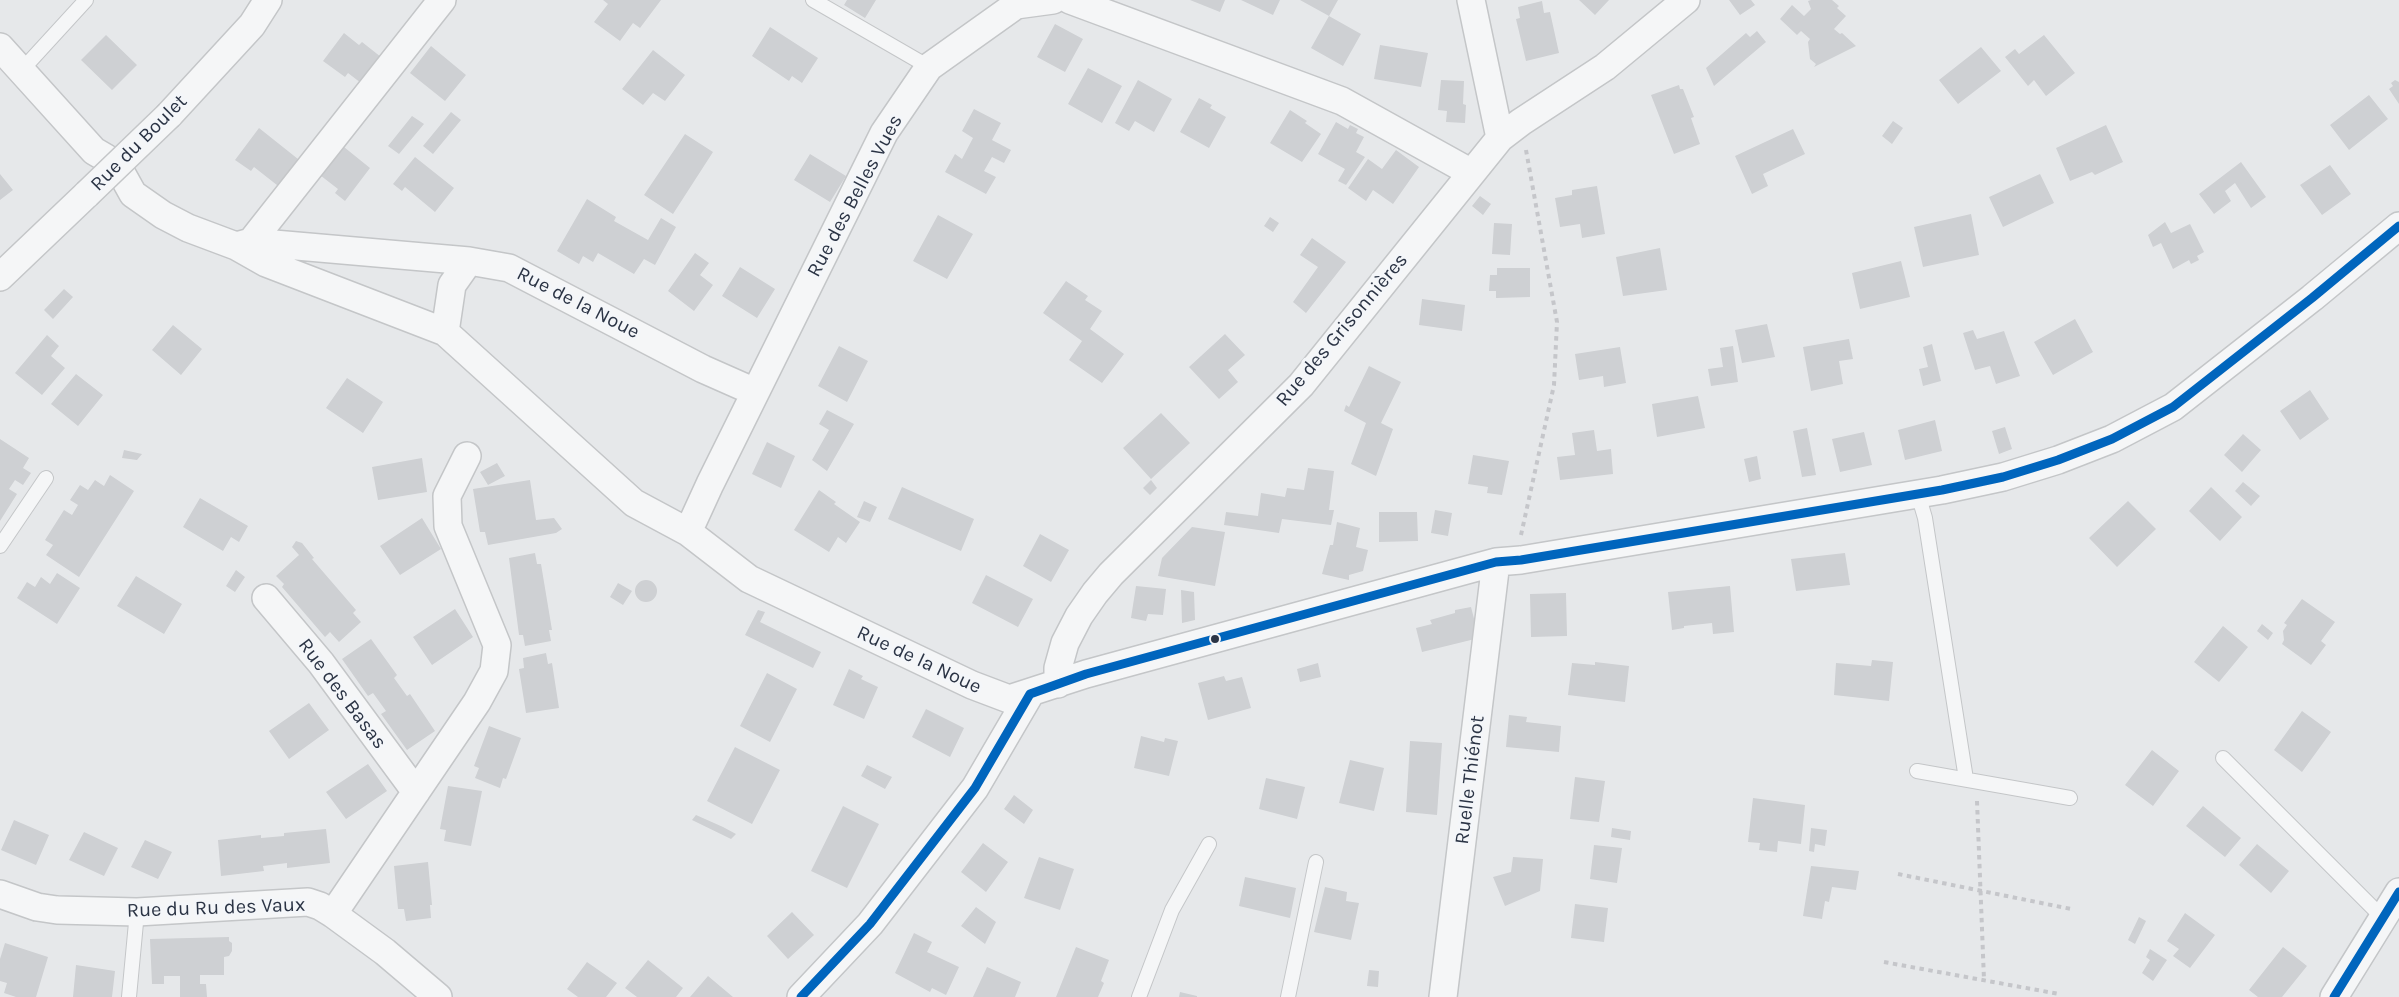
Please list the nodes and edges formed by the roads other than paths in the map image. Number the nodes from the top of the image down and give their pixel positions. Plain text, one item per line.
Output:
1 (86, 0) edge
2 (268, 0) edge
3 (442, 0) edge
4 (813, 0) edge
5 (1053, 0) edge
6 (1070, 0) edge
7 (1472, 0) edge
8 (1686, 0) edge
9 (0, 47) edge
10 (929, 67) junction
11 (21, 71) junction
12 (1500, 138) junction
13 (1470, 172) junction
14 (2399, 226) edge
15 (243, 244) junction
16 (469, 261) junction
17 (0, 277) edge
18 (445, 332) junction
19 (755, 393) junction
20 (467, 456) dead end
21 (46, 478) dead end
22 (1918, 494) junction
23 (688, 532) junction
24 (0, 546) edge
25 (1509, 561) junction
26 (266, 598) dead end
27 (1058, 684) junction
28 (1030, 694) junction
29 (2223, 758) dead end
30 (1917, 771) dead end
31 (1966, 779) junction
32 (416, 792) junction
33 (2070, 798) dead end
34 (1209, 844) dead end
35 (1316, 862) dead end
36 (2399, 892) edge
37 (0, 894) edge
38 (137, 912) junction
39 (333, 914) junction
40 (2382, 917) junction
41 (129, 997) edge
42 (438, 997) edge
43 (801, 997) edge
44 (1139, 997) edge
45 (1288, 997) edge
46 (1443, 997) edge
47 (2334, 997) edge

1 - 11 lane
2 - 17 street, Rue du Boulet, bridge
3 - 15 street
4 - 10 lane
5 - 10 street, Rue des Belles Vues
6 - 13 street
7 - 12 street
8 - 12 street, Rue des Grisonnières
9 - 11 street, Rue de la Noue
10 - 19 street, Rue des Belles Vues
11 - 15 street, Rue de la Noue
12 - 13 street, Rue des Grisonnières
13 - 27 street, Rue des Grisonnières
14 - 22 street, Rue de la Noue
15 - 16 street, Rue de la Noue
15 - 18 street, Rue de la Noue
16 - 18 street
16 - 19 street, Rue de la Noue
18 - 23 street, Rue de la Noue
19 - 23 street
20 - 32 street
21 - 24 lane
22 - 25 street, Rue de la Noue
22 - 31 lane
23 - 28 street, Rue de la Noue
25 - 27 street, Rue de la Noue
25 - 46 street, Ruelle Thiénot
26 - 32 street, Rue des Basas
27 - 28 street, Rue de la Noue
28 - 43 street
29 - 40 lane
30 - 31 lane
31 - 33 lane
32 - 39 street
34 - 44 lane
35 - 45 lane
36 - 40 street
37 - 38 street, Rue du Ru des Vaux
38 - 39 street, Rue du Ru des Vaux
38 - 41 lane
39 - 42 street, Rue du Ru des Vaux
40 - 47 street

